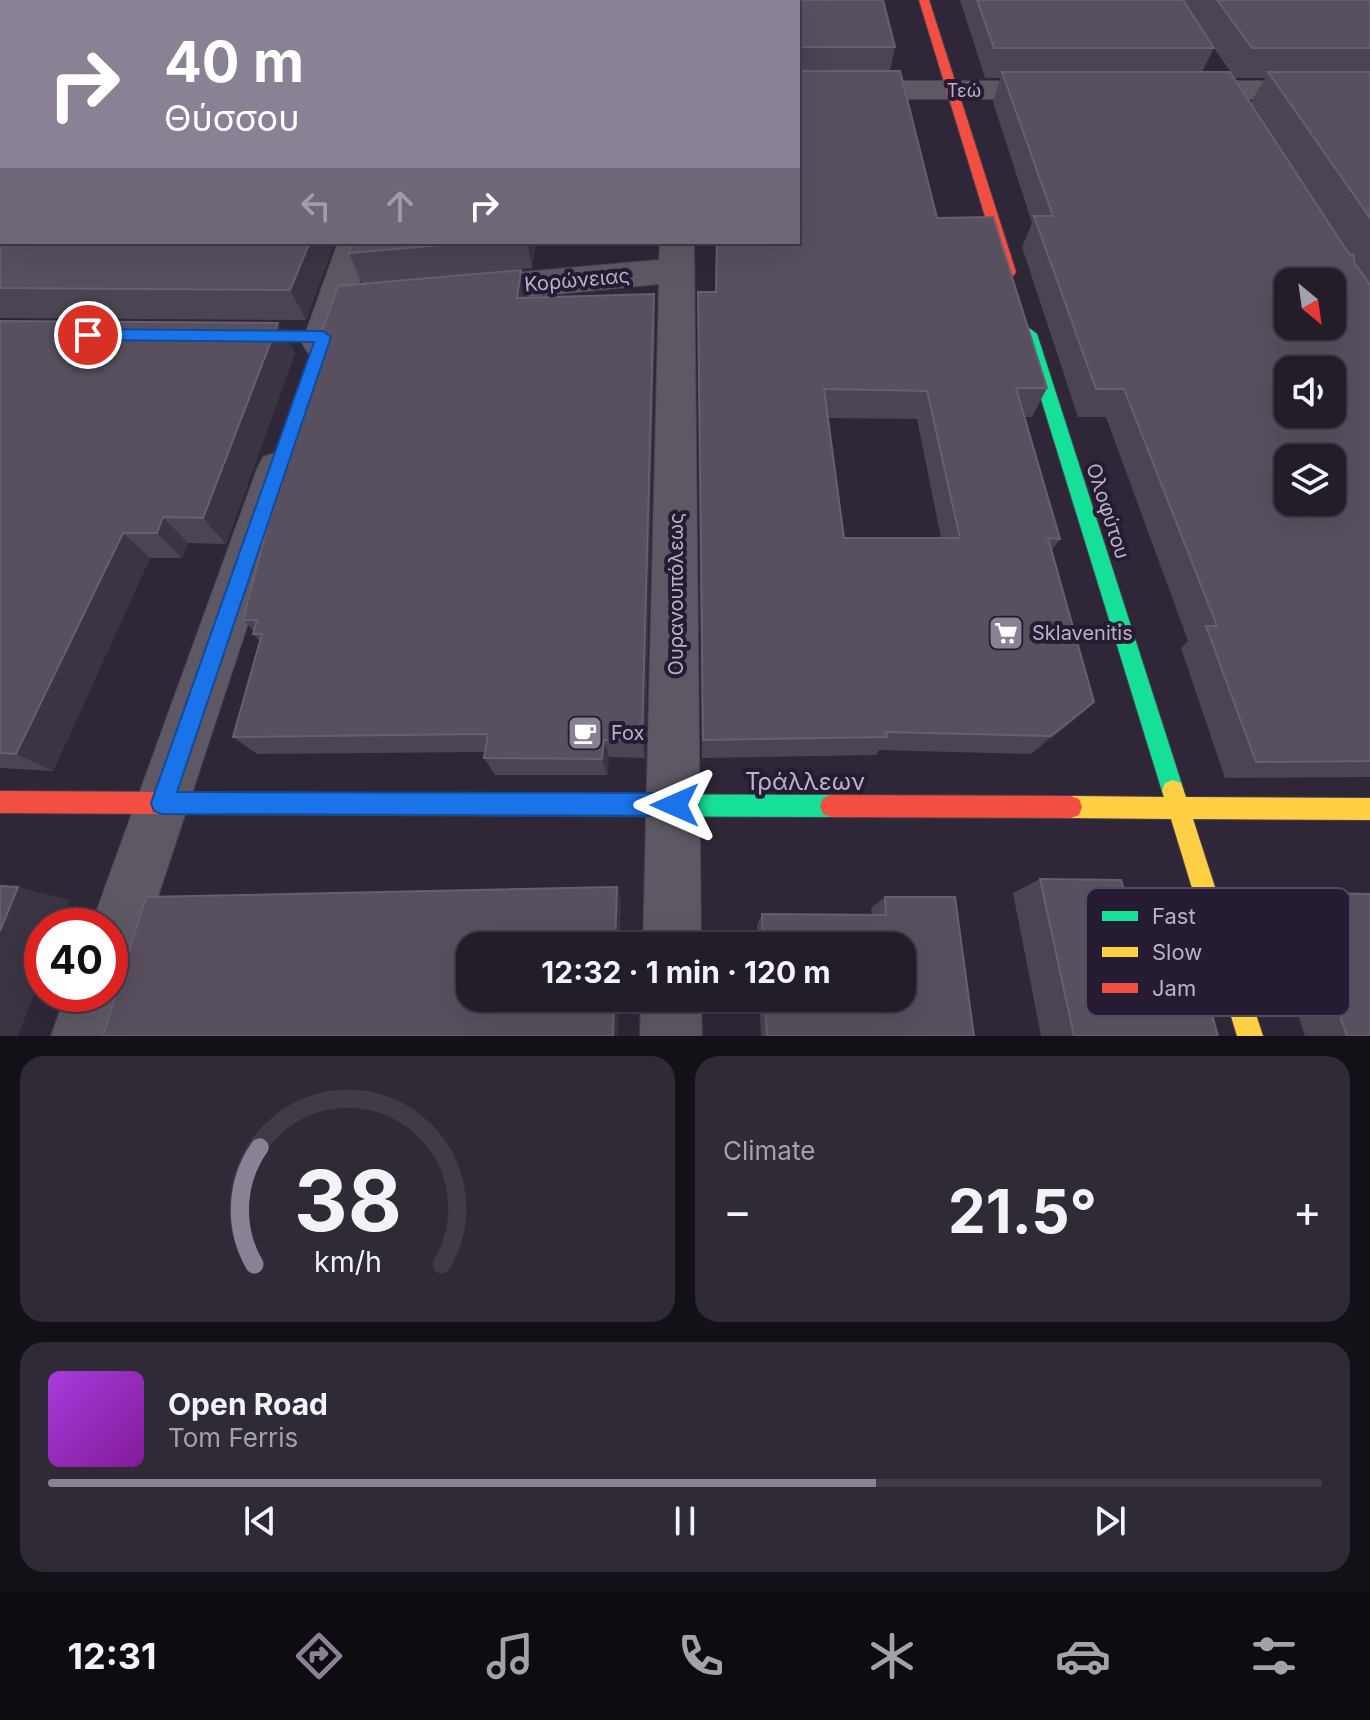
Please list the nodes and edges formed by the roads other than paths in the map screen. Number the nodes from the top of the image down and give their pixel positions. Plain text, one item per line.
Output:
1 (924, 0) edge
2 (1218, 77) junction
3 (800, 90) edge
4 (952, 90) junction
5 (1089, 90) edge
6 (1150, 90) edge
7 (1370, 90) edge
8 (1244, 118) edge
9 (354, 244) edge
10 (677, 256) edge
11 (1014, 286) edge
12 (428, 293) edge
13 (1023, 316) edge
14 (308, 382) edge
15 (292, 427) edge
16 (0, 802) edge
17 (162, 803) junction
18 (675, 805) junction
19 (1179, 808) junction
20 (1370, 809) edge
21 (1204, 888) edge
22 (126, 908) edge
23 (672, 932) edge
24 (90, 1012) edge
25 (671, 1012) edge
26 (1244, 1016) edge
27 (82, 1036) edge
28 (671, 1036) edge
29 (1250, 1036) edge

1 - 4 street
2 - 6 street
2 - 7 street
2 - 8 street
3 - 4 street, Τεώ
4 - 5 street, Τεώ
4 - 11 street
9 - 14 street
10 - 12 street, Κορώνειας
10 - 18 street, Ουρανουπόλεως
13 - 19 street, Ολοφύτου
15 - 17 street
16 - 17 street, Τράλλεων
17 - 18 street, Τράλλεων
17 - 22 street
18 - 19 street, Τράλλεων
18 - 23 street, Ουρανουπόλεως
19 - 20 street, Τράλλεων
19 - 21 street, Ολοφύτου
24 - 27 street
25 - 28 street
26 - 29 street, Ολοφύτου

